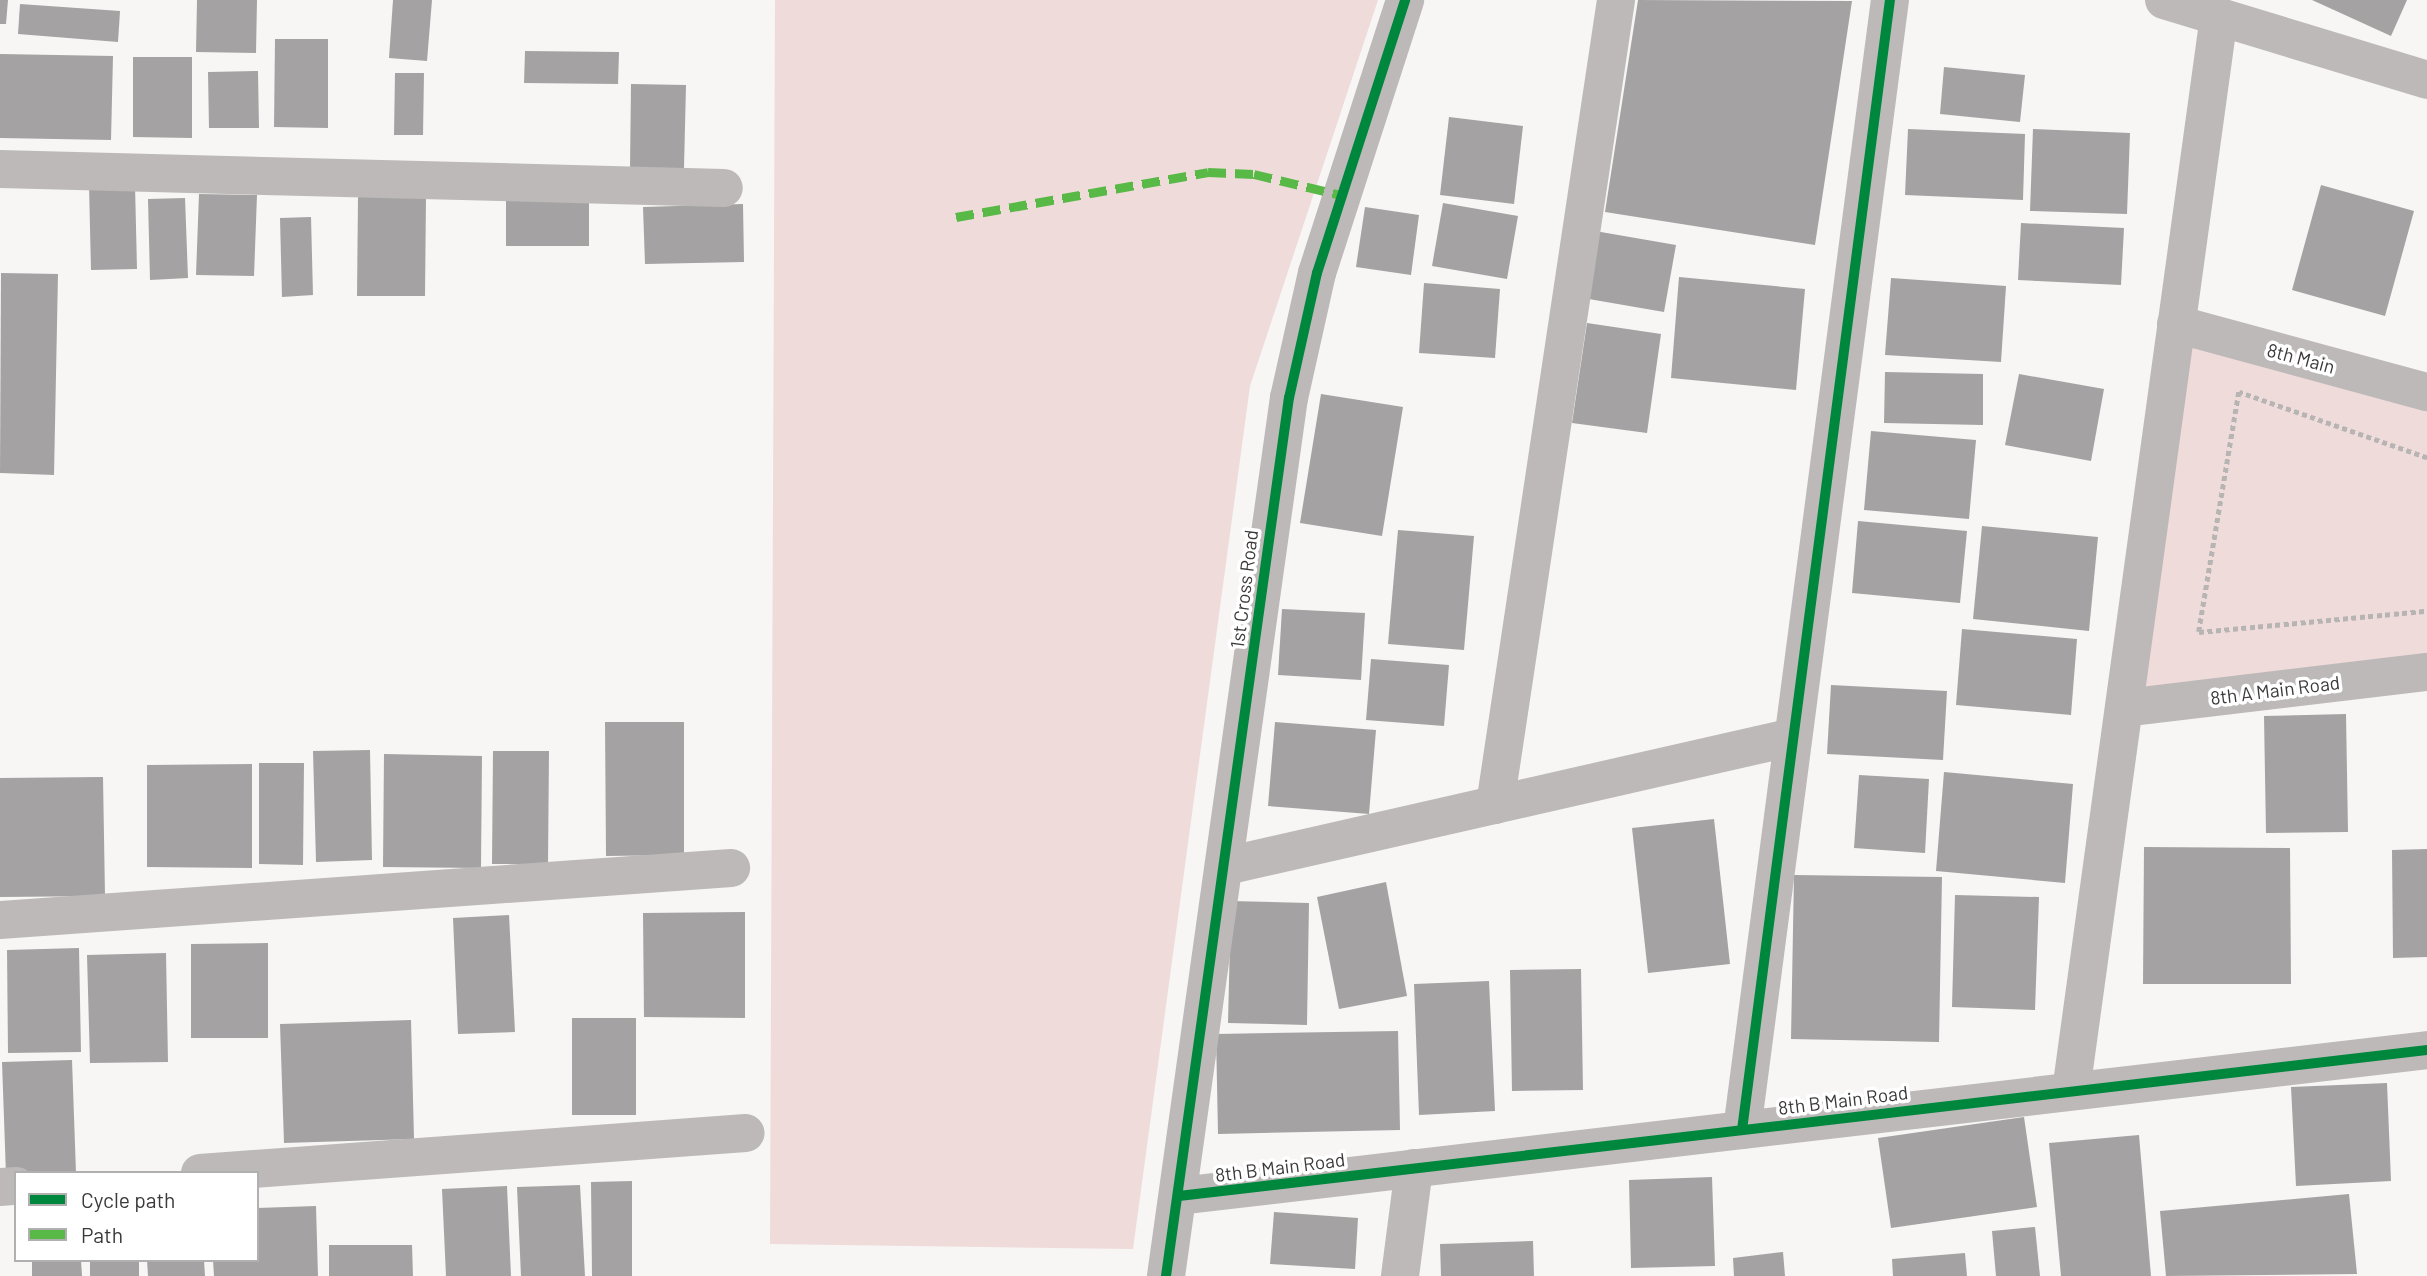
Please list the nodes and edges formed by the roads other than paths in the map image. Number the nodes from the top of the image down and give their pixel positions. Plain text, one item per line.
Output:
1 (1405, 0) edge
2 (1616, 0) edge
3 (1890, 0) edge
4 (2164, 0) edge
5 (2219, 16) junction
6 (2427, 80) edge
7 (0, 169) edge
8 (724, 188) dead end
9 (2176, 324) junction
10 (2427, 392) edge
11 (2427, 672) edge
12 (2124, 708) junction
13 (1793, 737) junction
14 (1495, 805) junction
15 (1226, 866) junction
16 (731, 867) dead end
17 (0, 920) edge
18 (2424, 1060) edge
19 (2071, 1091) junction
20 (1742, 1130) junction
21 (746, 1133) dead end
22 (1414, 1168) junction
23 (227, 1171) edge
24 (1179, 1196) junction
25 (1166, 1276) edge
26 (1400, 1276) edge

1 - 15 street, 1st Cross Road
2 - 14 street
3 - 13 street
4 - 5 street
5 - 6 street
5 - 9 street
7 - 8 street
9 - 10 street, 8th Main
9 - 12 street
11 - 12 street, 8th A Main Road
12 - 19 street
13 - 14 street
13 - 20 street
14 - 15 street
15 - 24 street, 1st Cross Road
16 - 17 street
18 - 19 street, 8th B Main Road
19 - 20 street, 8th B Main Road
20 - 22 street, 8th B Main Road
21 - 23 street
22 - 24 street, 8th B Main Road
22 - 26 street
24 - 25 street, 1st Cross Road

